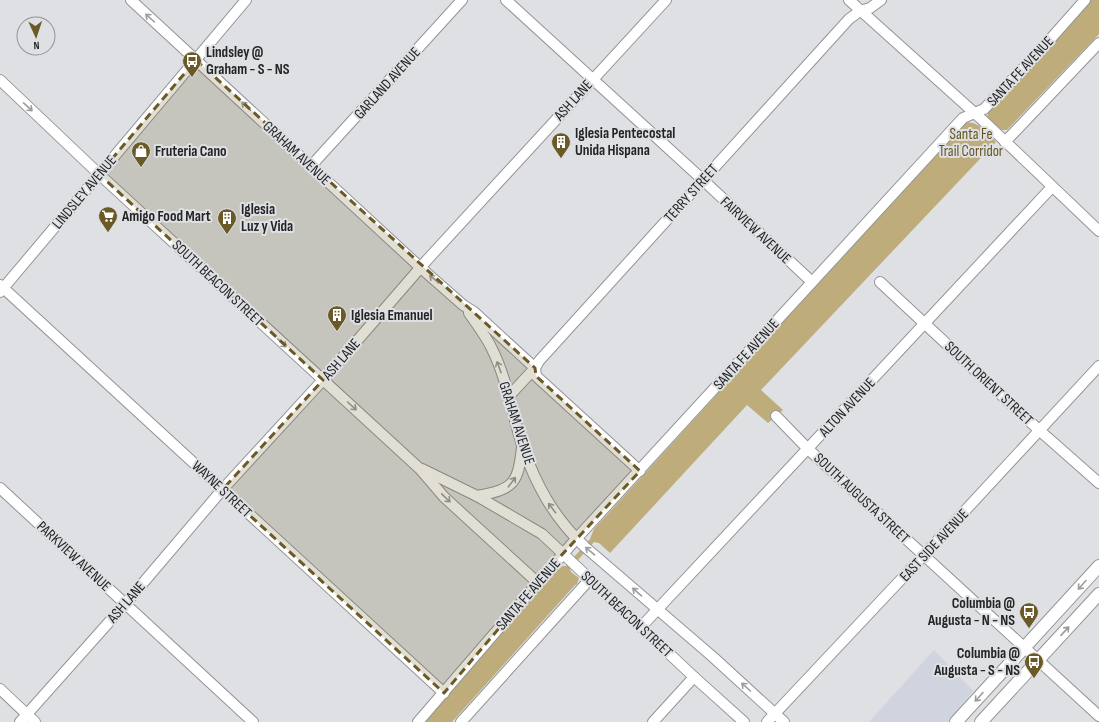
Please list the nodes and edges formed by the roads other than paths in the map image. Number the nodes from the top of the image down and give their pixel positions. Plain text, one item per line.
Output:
1 (130, 0) edge
2 (246, 0) edge
3 (462, 0) edge
4 (506, 0) edge
5 (666, 0) edge
6 (849, 0) edge
7 (881, 0) edge
8 (1085, 0) edge
9 (860, 11) junction
10 (1099, 44) edge
11 (196, 60) junction
12 (592, 79) junction
13 (0, 80) edge
14 (974, 113) junction
15 (1005, 142) junction
16 (311, 166) junction
17 (99, 174) junction
18 (703, 180) junction
19 (1052, 187) junction
20 (1099, 231) edge
21 (421, 268) junction
22 (812, 282) junction
23 (880, 282) dead end
24 (1, 288) edge
25 (463, 305) junction
26 (924, 323) junction
27 (1099, 366) edge
28 (535, 368) junction
29 (323, 380) junction
30 (509, 396) junction
31 (776, 416) dead end
32 (1040, 430) junction
33 (522, 444) junction
34 (808, 449) junction
35 (420, 469) junction
36 (640, 471) junction
37 (1099, 483) edge
38 (0, 488) edge
39 (222, 490) junction
40 (477, 496) junction
41 (576, 539) junction
42 (564, 553) junction
43 (924, 555) junction
44 (1099, 566) edge
45 (590, 578) junction
46 (538, 583) junction
47 (1099, 594) edge
48 (126, 603) junction
49 (658, 610) junction
50 (641, 627) junction
51 (1024, 647) junction
52 (1038, 660) junction
53 (694, 677) junction
54 (0, 689) edge
55 (444, 693) junction
56 (774, 713) junction
57 (1099, 716) edge
58 (23, 718) edge
59 (35, 722) edge
60 (253, 722) edge
61 (418, 722) edge
62 (461, 722) edge
63 (653, 722) edge
64 (744, 722) edge
65 (767, 722) edge
66 (784, 722) edge
67 (956, 722) edge
68 (981, 722) edge

11 -> 1 street, GRAHAM AVENUE
2 - 11 street, LINDSLEY AVENUE
3 - 16 street, GARLAND AVENUE
4 - 12 street, FAIRVIEW AVENUE
5 - 12 street, ASH LANE
6 - 9 street
7 - 9 street, TERRY STREET
8 - 14 street, SANTA FE AVENUE
9 - 14 street
9 - 18 street, TERRY STREET
10 - 15 street
16 -> 11 street, GRAHAM AVENUE
11 - 17 street, LINDSLEY AVENUE
12 - 18 street, FAIRVIEW AVENUE
12 - 21 street, ASH LANE
13 -> 17 street, SOUTH BEACON STREET
14 - 15 street
14 - 22 street, SANTA FE AVENUE
15 - 19 street
16 - 21 street, GRAHAM AVENUE
17 - 24 street, LINDSLEY AVENUE
17 -> 29 street, SOUTH BEACON STREET
18 - 22 street, FAIRVIEW AVENUE
18 - 28 street, TERRY STREET
19 - 20 street
19 - 26 street, ALTON AVENUE
25 -> 21 street, GRAHAM AVENUE
21 - 29 street, ASH LANE
22 - 36 street, SANTA FE AVENUE
23 - 26 street, SOUTH ORIENT STREET
24 - 39 street, WAYNE STREET
25 - 28 street, GRAHAM AVENUE
30 -> 25 street, GRAHAM AVENUE
26 - 32 street, SOUTH ORIENT STREET
26 - 34 street, ALTON AVENUE
27 - 32 street, EAST SIDE AVENUE
28 - 30 street, TERRY STREET
28 - 36 street, GRAHAM AVENUE
29 -> 35 street, SOUTH BEACON STREET
29 - 39 street, ASH LANE
30 - 33 street, GRAHAM AVENUE
31 - 34 street, SOUTH AUGUSTA STREET
32 - 37 street, SOUTH ORIENT STREET
32 - 43 street, EAST SIDE AVENUE
40 -> 33 street
41 -> 33 street, GRAHAM AVENUE
34 - 43 street, SOUTH AUGUSTA STREET
34 - 49 street, ALTON AVENUE
35 - 40 street, SOUTH BEACON STREET
35 -> 46 street, SOUTH BEACON STREET
36 - 41 street, SANTA FE AVENUE
38 - 48 street, PARKVIEW AVENUE
39 - 48 street, ASH LANE
39 - 55 street, WAYNE STREET
40 - 42 street, SOUTH BEACON STREET
41 - 42 street, SANTA FE AVENUE
49 -> 41 street, SOUTH BEACON STREET
42 - 45 street, SOUTH BEACON STREET
42 - 46 street, SANTA FE AVENUE
43 - 51 street, SOUTH AUGUSTA STREET
43 - 56 street, EAST SIDE AVENUE
44 -> 51 main road
45 - 50 street, SOUTH BEACON STREET
45 - 62 street
46 - 55 street, SANTA FE AVENUE
52 -> 47 main road
48 - 58 street, ASH LANE
48 - 60 street, PARKVIEW AVENUE
49 - 50 street, ALTON AVENUE
56 -> 49 street, SOUTH BEACON STREET
50 - 53 street, SOUTH BEACON STREET
51 - 52 street, SOUTH AUGUSTA STREET
51 -> 67 main road
52 - 57 street, SOUTH AUGUSTA STREET
52 - 68 main road
53 - 63 street
53 - 64 street, SOUTH BEACON STREET
54 - 58 street
55 - 61 street, SANTA FE AVENUE
56 - 65 street, EAST SIDE AVENUE
56 - 66 street, SOUTH BEACON STREET
58 - 59 street

